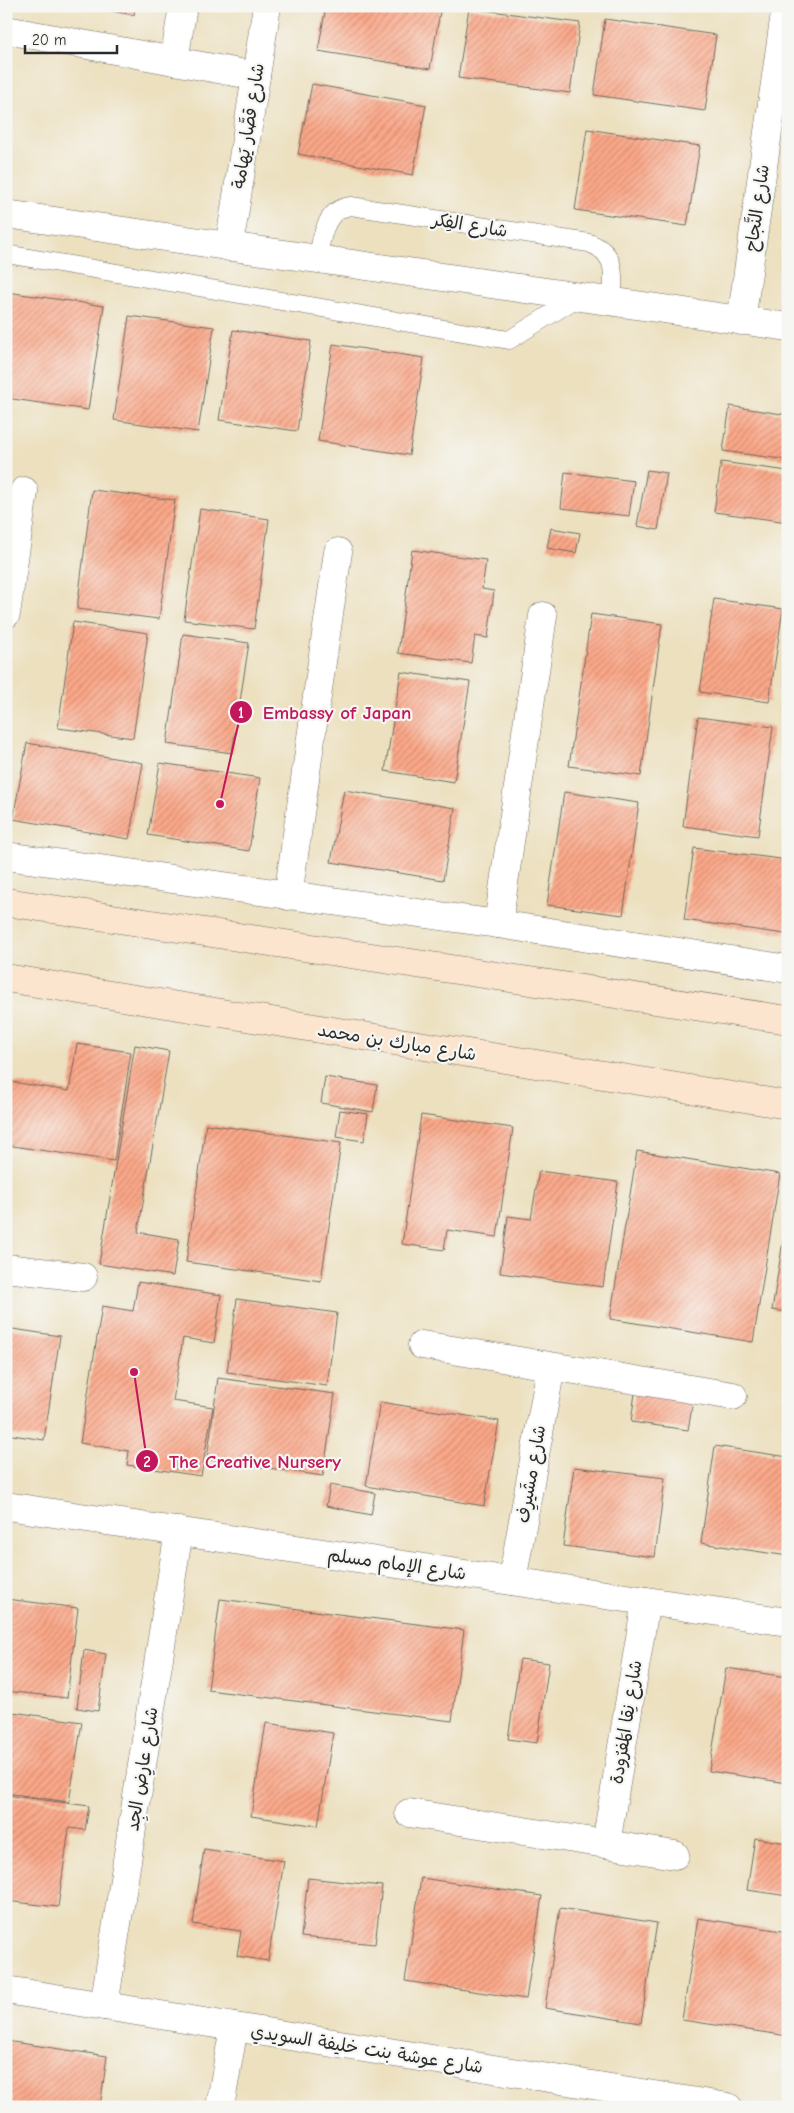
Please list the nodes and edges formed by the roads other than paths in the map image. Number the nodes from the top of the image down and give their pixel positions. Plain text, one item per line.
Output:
1 (183, 6) edge
2 (267, 6) edge
3 (786, 6) edge
4 (6, 30) edge
5 (174, 61) junction
6 (256, 76) junction
7 (6, 214) edge
8 (229, 247) junction
9 (6, 254) edge
10 (317, 260) junction
11 (577, 298) junction
12 (612, 302) junction
13 (741, 321) junction
14 (788, 328) edge
15 (24, 491) dead end
16 (338, 552) dead end
17 (6, 614) edge
18 (543, 616) dead end
19 (6, 856) edge
20 (288, 896) junction
21 (6, 902) edge
22 (498, 924) junction
23 (788, 969) edge
24 (6, 978) edge
25 (788, 1020) edge
26 (788, 1106) edge
27 (6, 1268) edge
28 (83, 1277) dead end
29 (422, 1345) dead end
30 (551, 1367) junction
31 (734, 1396) dead end
32 (6, 1506) edge
33 (179, 1531) junction
34 (512, 1581) junction
35 (646, 1600) junction
36 (788, 1622) edge
37 (409, 1812) dead end
38 (606, 1844) junction
39 (675, 1855) dead end
40 (6, 1990) edge
41 (104, 2006) junction
42 (234, 2027) junction
43 (220, 2107) edge
44 (728, 2107) edge

1 - 5 street
2 - 6 street, شارع قصَّار يَهامة
3 - 13 street, شارع النَّجاح
4 - 5 street
5 - 6 street
6 - 8 street, شارع قصَّار يَهامة
7 - 8 street
8 - 10 street
9 - 11 lane
10 - 11 street
10 - 12 lane, شارع الفِكر
11 - 12 street
12 - 13 street
13 - 14 street
15 - 17 street
16 - 20 street
18 - 22 street
19 - 20 street
20 - 22 street
21 - 25 main road
22 - 23 street
24 - 26 main road, شارع مبارك بن محمد
27 - 28 street
29 - 30 street
30 - 31 street
30 - 34 street, شارع مشَيرِف
32 - 33 street, شارع الإمام مسلم
33 - 34 street, شارع الإمام مسلم
33 - 41 street, شارع عارِض الجِد
34 - 35 street, شارع الإمام مسلم
35 - 36 street, شارع الإمام مسلم
35 - 38 street, شارع نِقا المَفرُودة
37 - 38 street
38 - 39 street
40 - 41 street, شارع عوشة بنت خليفة السويدي
41 - 42 street, شارع عوشة بنت خليفة السويدي
42 - 43 street
42 - 44 street, شارع عوشة بنت خليفة السويدي

